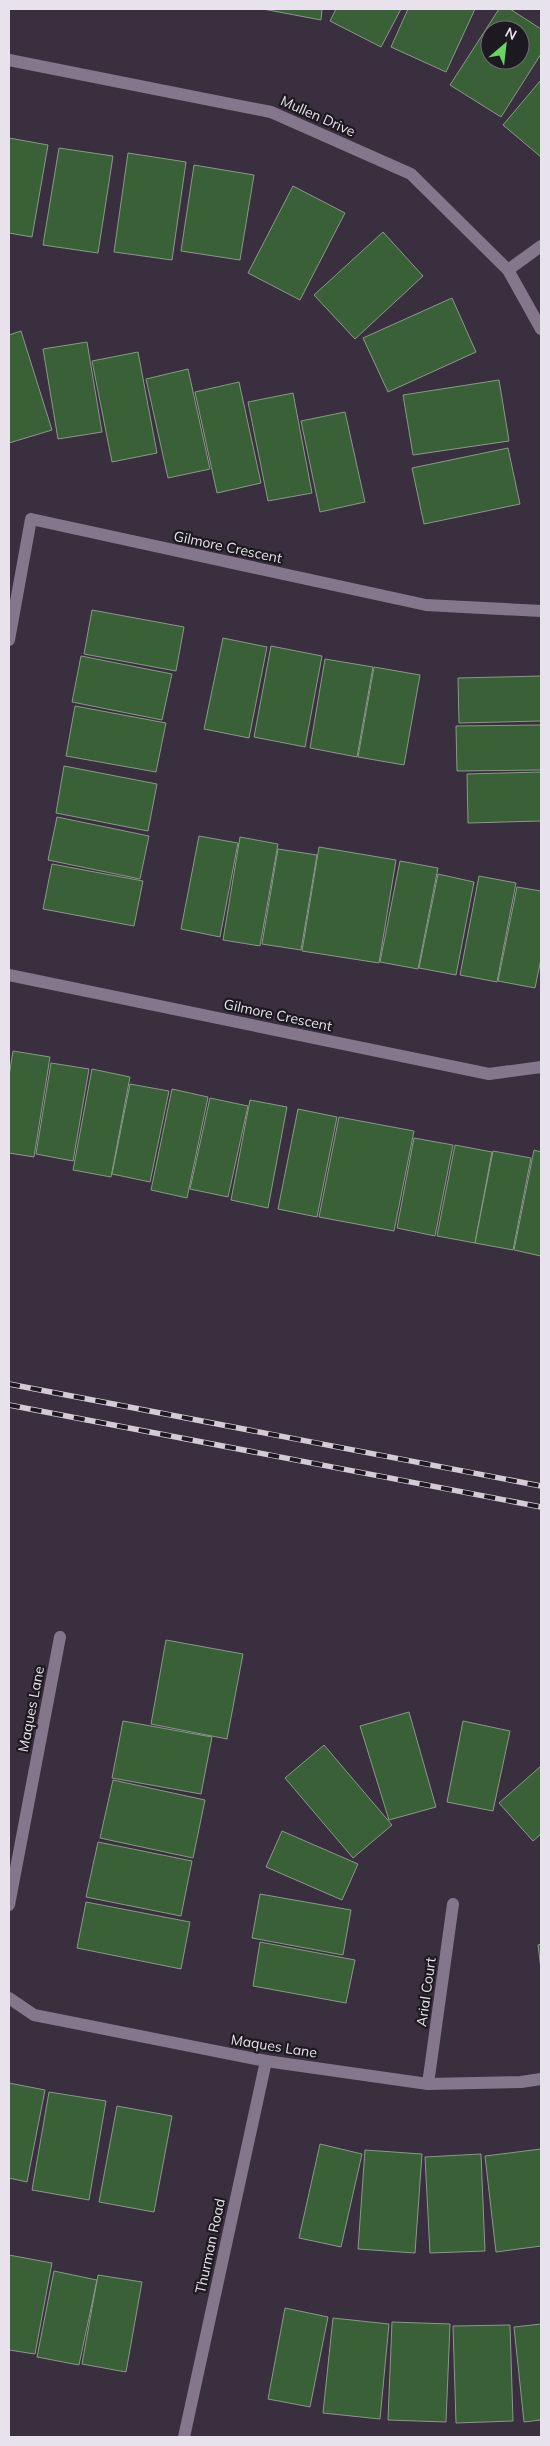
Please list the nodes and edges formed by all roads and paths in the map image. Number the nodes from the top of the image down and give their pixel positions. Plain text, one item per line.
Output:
1 (9, 60) edge
2 (541, 246) edge
3 (508, 270) junction
4 (541, 329) edge
5 (541, 611) edge
6 (9, 640) edge
7 (9, 975) edge
8 (541, 1067) edge
9 (60, 1637) dead end
10 (453, 1904) dead end
11 (9, 1905) edge
12 (9, 1998) edge
13 (266, 2061) junction
14 (541, 2079) edge
15 (428, 2084) junction
16 (184, 2437) edge

1 - 3 street, Mullen Drive
2 - 3 street
3 - 4 street, Mullen Drive
5 - 6 street, Gilmore Crescent
7 - 8 street, Gilmore Crescent
9 - 11 street, Maques Lane
10 - 15 street, Arial Court
12 - 13 street, Maques Lane
13 - 15 street, Maques Lane
13 - 16 street, Thurman Road
14 - 15 street, Maques Lane

